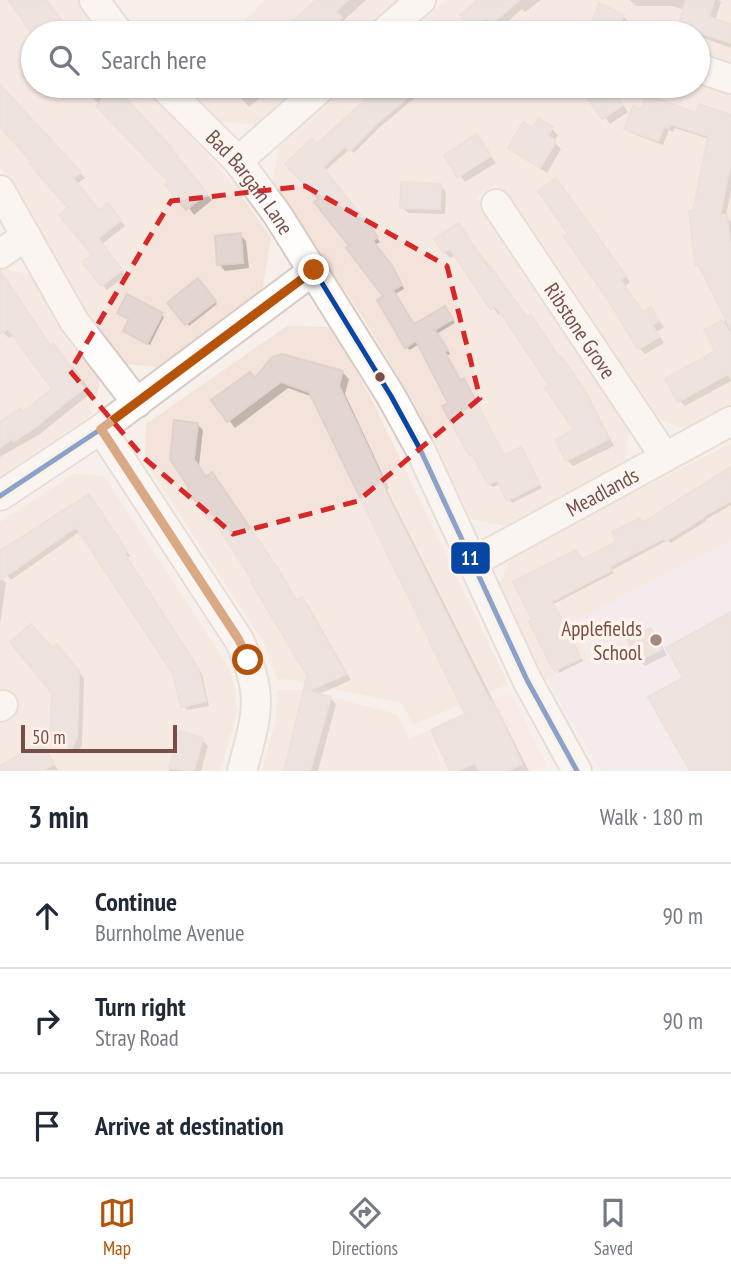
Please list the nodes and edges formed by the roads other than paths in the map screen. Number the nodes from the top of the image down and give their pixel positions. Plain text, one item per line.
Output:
1 (94, 0) edge
2 (421, 0) edge
3 (110, 21) edge
4 (397, 21) edge
5 (710, 72) edge
6 (731, 79) edge
7 (175, 98) edge
8 (309, 98) edge
9 (238, 161) junction
10 (0, 190) edge
11 (496, 204) dead end
12 (26, 236) junction
13 (0, 254) edge
14 (314, 270) junction
15 (137, 403) junction
16 (731, 421) edge
17 (101, 429) junction
18 (665, 457) junction
19 (0, 496) edge
20 (473, 562) junction
21 (242, 771) edge
22 (577, 771) edge

1 - 3 street
2 - 4 street
5 - 6 street
7 - 9 street, Bad Bargain Lane
8 - 9 street
9 - 14 street, Bad Bargain Lane
10 - 12 street
11 - 18 street, Ribstone Grove
12 - 13 street
12 - 15 street
14 - 15 street
14 - 20 street, Bad Bargain Lane
15 - 17 street
16 - 18 street, Meadlands
17 - 19 street
17 - 21 street
18 - 20 street, Meadlands
20 - 22 street, Bad Bargain Lane

